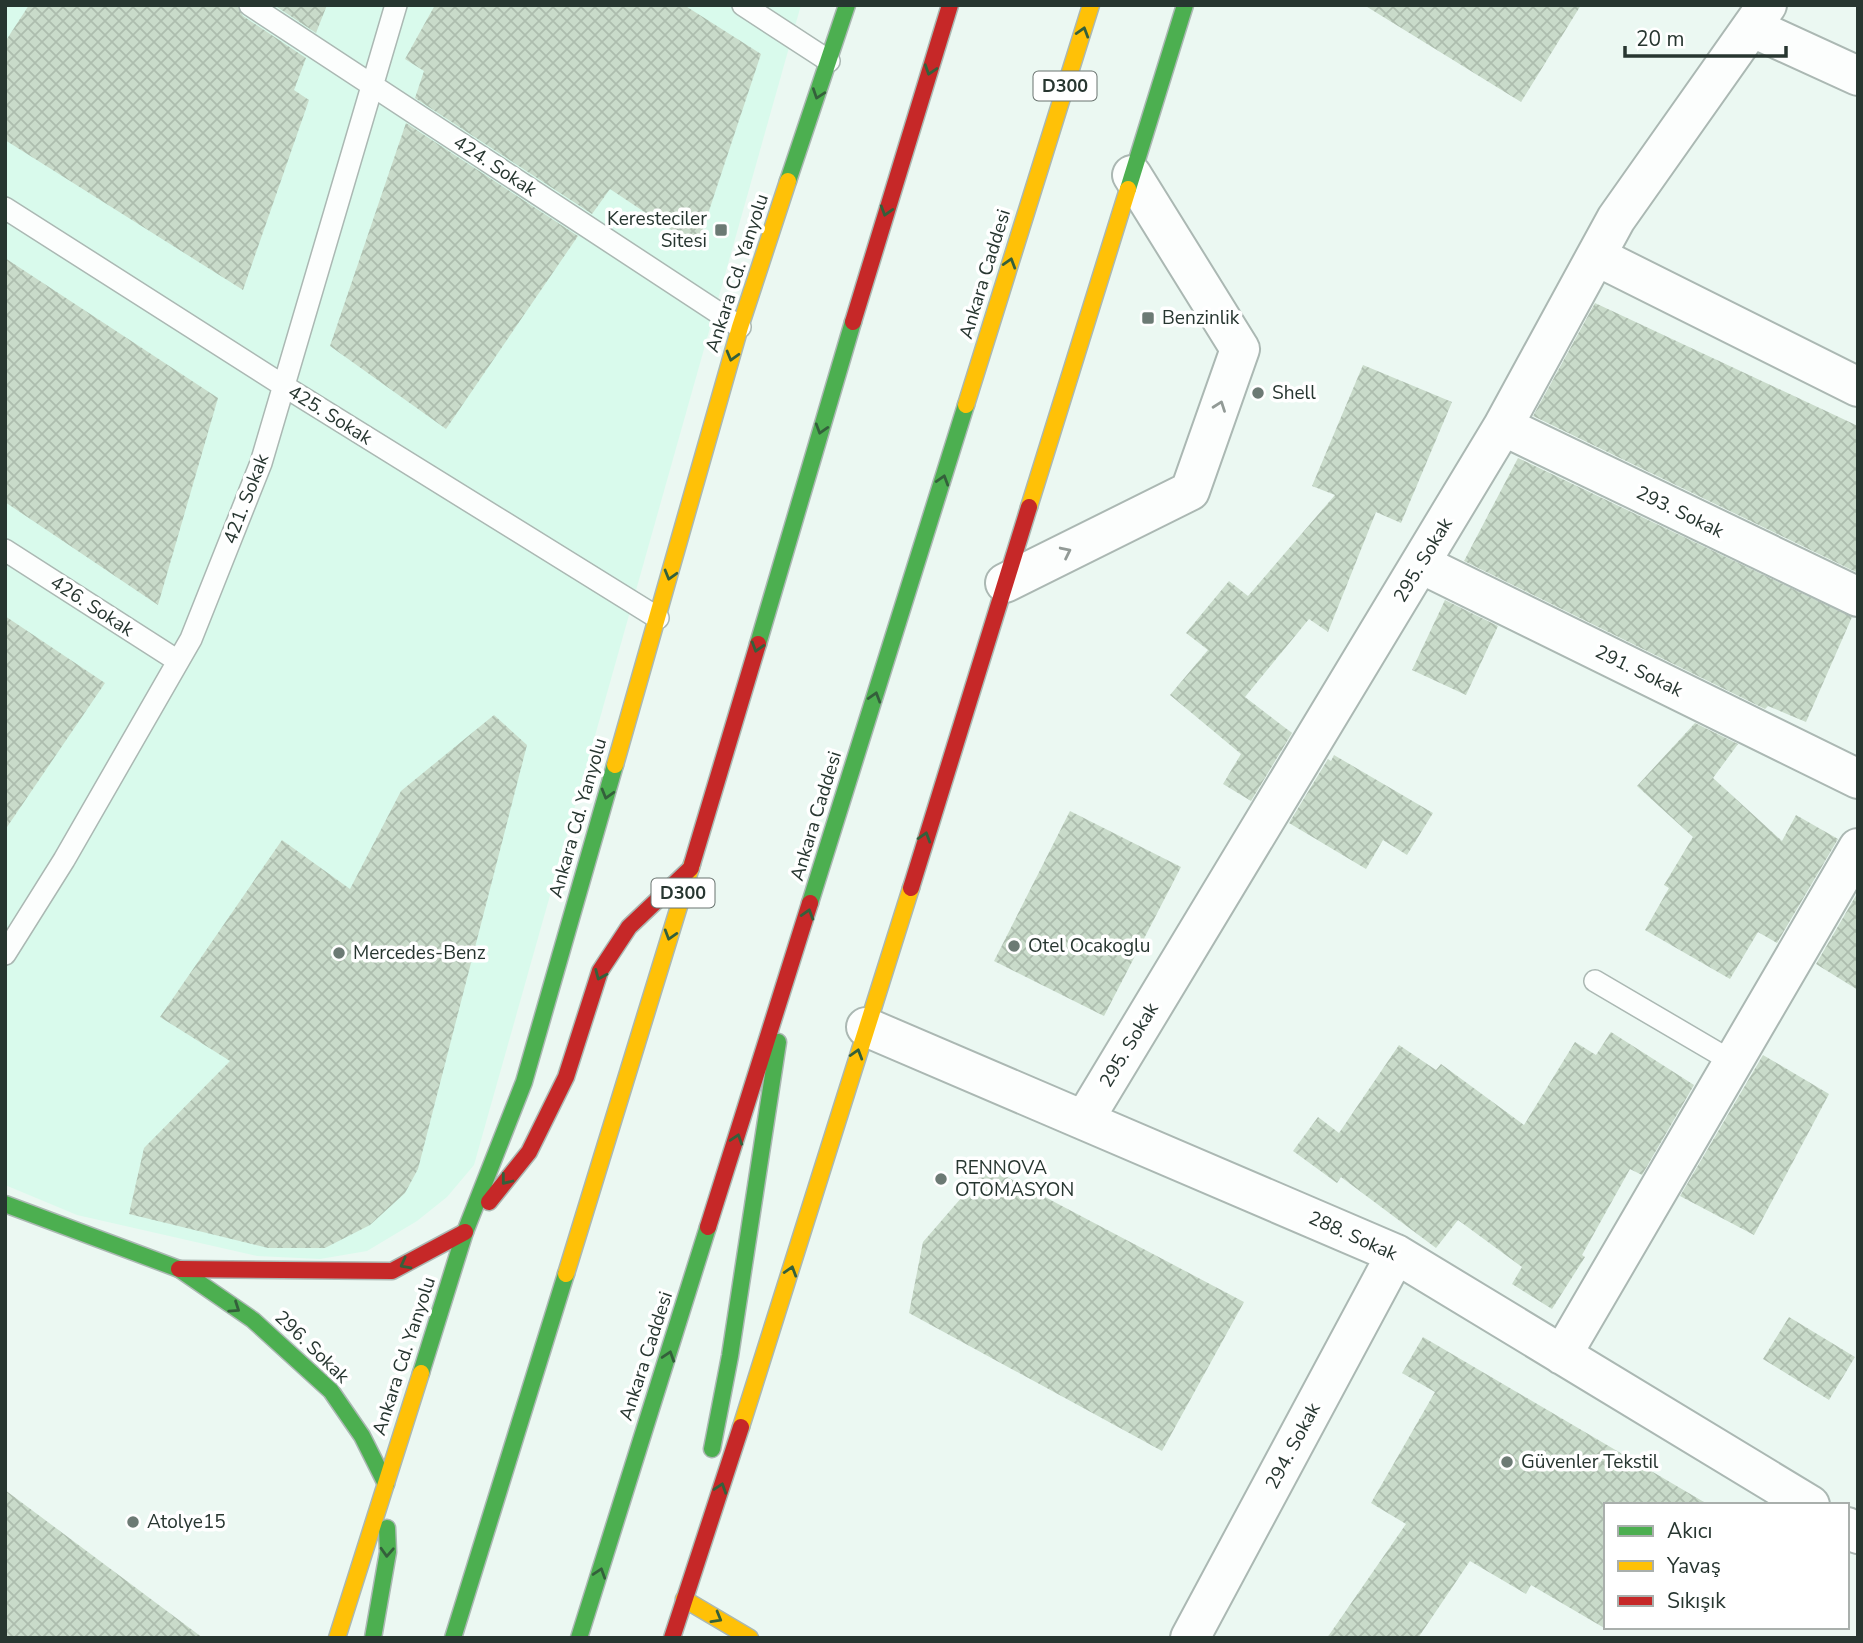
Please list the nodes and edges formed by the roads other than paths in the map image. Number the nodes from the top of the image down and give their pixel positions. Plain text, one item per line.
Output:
1 (250, 5) edge
2 (396, 5) edge
3 (743, 5) edge
4 (846, 5) edge
5 (950, 5) edge
6 (1091, 5) edge
7 (1185, 5) edge
8 (1760, 16) edge
9 (829, 61) junction
10 (1858, 76) edge
11 (372, 86) junction
12 (1132, 175) junction
13 (5, 208) edge
14 (1597, 256) junction
15 (740, 327) junction
16 (284, 386) junction
17 (1858, 387) edge
18 (1503, 426) junction
19 (5, 550) edge
20 (1421, 564) junction
21 (1005, 583) junction
22 (1858, 597) edge
23 (657, 618) junction
24 (178, 661) junction
25 (1858, 779) edge
26 (1858, 848) edge
27 (691, 868) junction
28 (12, 927) edge
29 (5, 954) edge
30 (787, 980) junction
31 (1595, 981) dead end
32 (866, 1027) junction
33 (1733, 1062) junction
34 (1084, 1120) junction
35 (5, 1204) edge
36 (465, 1232) junction
37 (1396, 1254) junction
38 (179, 1269) junction
39 (1562, 1355) junction
40 (386, 1483) junction
41 (1807, 1503) edge
42 (684, 1599) junction
43 (337, 1638) edge
44 (373, 1638) edge
45 (453, 1638) edge
46 (579, 1638) edge
47 (672, 1638) edge
48 (750, 1638) edge
49 (1190, 1638) edge

1 - 11 lane, 424. Sokak
2 - 11 lane, 421. Sokak
3 - 9 lane
4 - 9 main road, Ankara Cd. Yanyolu
5 -> 27 main road, D300
30 -> 6 main road, Ankara Caddesi / D300
7 - 12 main road
8 - 10 street
8 - 14 street, 295. Sokak
9 -> 15 main road, Ankara Cd. Yanyolu
11 - 15 lane, 424. Sokak
11 - 16 lane, 421. Sokak
12 - 21 main road
21 -> 12 street
13 - 16 lane, 425. Sokak
14 - 17 street
14 - 18 street, 295. Sokak
15 -> 23 main road, Ankara Cd. Yanyolu
16 - 23 lane, 425. Sokak
16 - 24 lane, 421. Sokak
18 - 20 street, 295. Sokak
18 - 22 street, 293. Sokak
19 - 24 lane, 426. Sokak
20 - 25 street, 291. Sokak
20 - 34 street, 295. Sokak
32 -> 21 main road
23 -> 36 main road, Ankara Cd. Yanyolu
24 - 28 lane, 421. Sokak
26 - 33 street
27 -> 36 main road
27 -> 45 main road, D300
28 - 29 lane, 421. Sokak
30 - 42 main road
46 -> 30 main road, Ankara Caddesi / D300
31 - 33 lane
32 - 34 street, 288. Sokak
42 -> 32 main road
33 - 39 street
34 - 37 street, 288. Sokak
35 - 38 main road, 296. Sokak
36 -> 38 main road, 296. Sokak
36 - 40 main road, Ankara Cd. Yanyolu
37 - 39 street, 288. Sokak
37 - 49 street, 294. Sokak
38 -> 40 main road, 296. Sokak
39 - 41 street, 288. Sokak
40 - 43 main road, Ankara Cd. Yanyolu
40 -> 44 main road
42 - 47 main road
42 -> 48 main road

